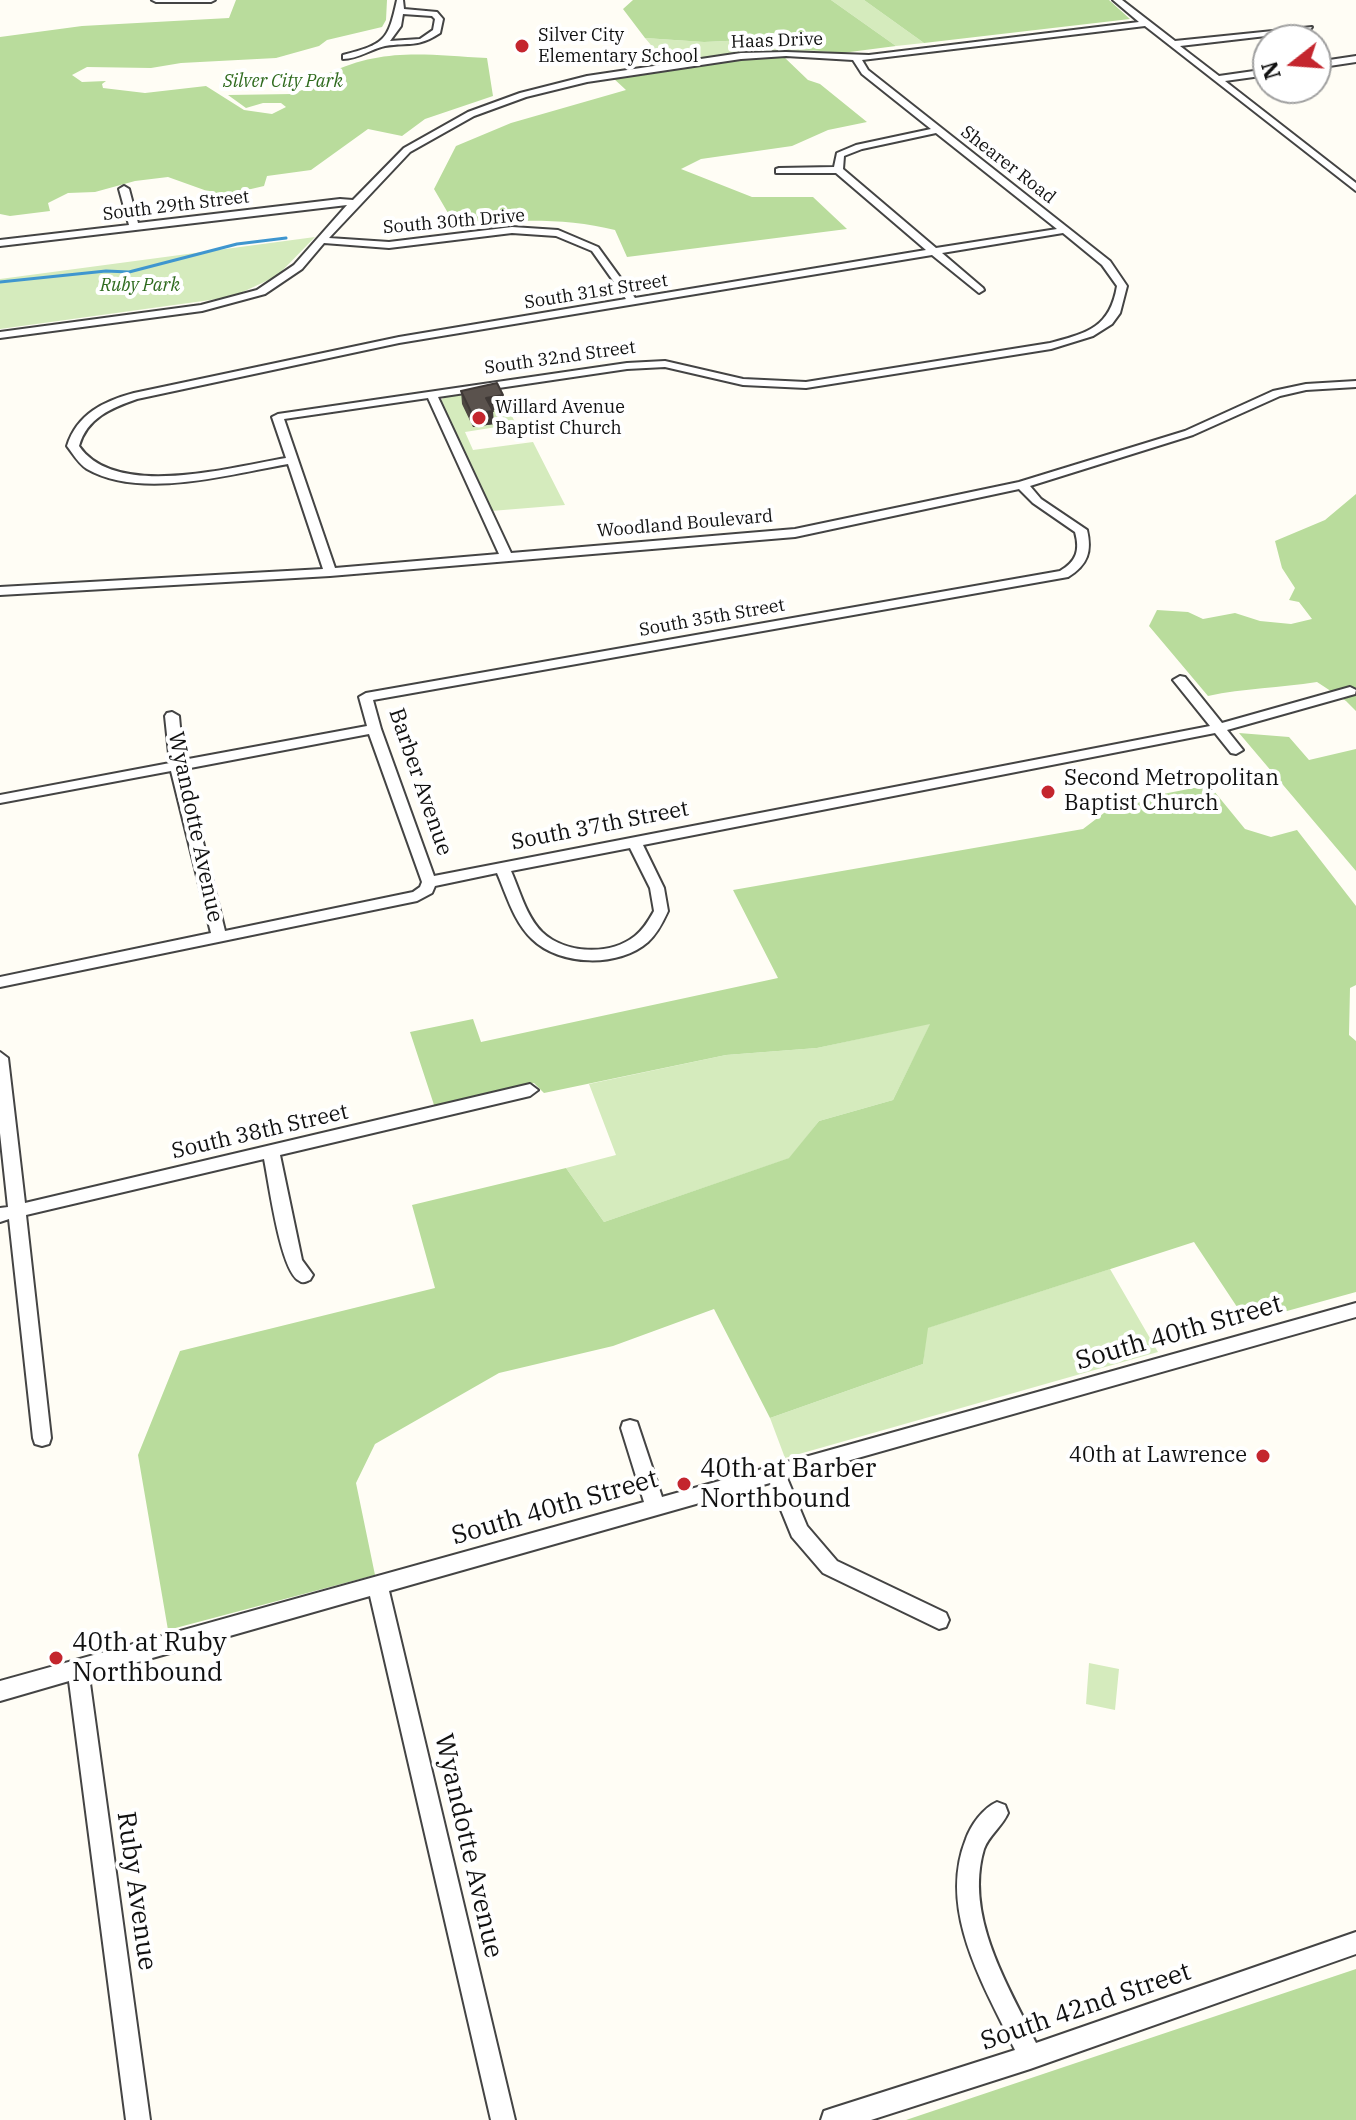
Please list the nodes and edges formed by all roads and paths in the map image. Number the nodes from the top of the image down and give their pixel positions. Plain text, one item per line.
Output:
1 (156, 0) edge
2 (211, 0) edge
3 (400, 0) edge
4 (1117, 0) edge
5 (400, 11) junction
6 (1147, 23) junction
7 (1252, 35) edge
8 (385, 44) junction
9 (1174, 44) junction
10 (346, 57) dead end
11 (856, 57) junction
12 (1356, 59) edge
13 (1332, 63) edge
14 (1252, 74) edge
15 (1218, 79) junction
16 (938, 130) junction
17 (838, 170) junction
18 (779, 171) dead end
19 (1356, 188) edge
20 (124, 189) dead end
21 (355, 203) junction
22 (134, 227) junction
23 (1066, 230) junction
24 (322, 240) junction
25 (0, 243) edge
26 (935, 252) junction
27 (979, 290) dead end
28 (633, 302) junction
29 (1120, 309) joint
30 (0, 335) edge
31 (1355, 384) edge
32 (432, 395) junction
33 (292, 460) junction
34 (1022, 485) junction
35 (507, 558) junction
36 (330, 572) junction
37 (0, 591) edge
38 (1180, 680) dead end
39 (1350, 691) dead end
40 (366, 697) joint
41 (172, 716) dead end
42 (374, 729) junction
43 (1216, 729) junction
44 (1236, 750) dead end
45 (177, 766) junction
46 (0, 799) edge
47 (634, 842) junction
48 (502, 867) junction
49 (429, 882) junction
50 (219, 937) junction
51 (0, 982) edge
52 (0, 1058) edge
53 (530, 1090) dead end
54 (271, 1152) junction
55 (19, 1210) junction
56 (0, 1215) edge
57 (304, 1275) dead end
58 (1356, 1310) edge
59 (630, 1428) dead end
60 (42, 1438) dead end
61 (775, 1473) junction
62 (655, 1506) junction
63 (378, 1586) junction
64 (939, 1620) dead end
65 (78, 1670) junction
66 (0, 1691) edge
67 (997, 1813) dead end
68 (1356, 1943) edge
69 (1030, 2057) junction
70 (138, 2120) edge
71 (503, 2120) edge
72 (833, 2120) edge

1 - 2 street
3 - 5 street
4 - 6 street
5 - 8 street
5 - 8 street
6 - 9 street
6 - 11 street, Haas Drive
7 - 9 street
8 - 10 street
9 - 15 street
11 - 16 street, Shearer Road
11 - 21 street, Haas Drive
12 - 13 street
14 - 15 street
15 - 19 street
16 - 17 street
16 - 23 street, Shearer Road
17 - 18 street
17 - 26 street
20 - 22 street
21 - 22 street, South 29th Street
21 - 24 street, Haas Drive
22 - 25 street, South 29th Street
23 - 26 street, South 31st Street
23 - 29 street, Shearer Road
24 - 28 street, South 30th Drive
24 - 30 street, Haas Drive
26 - 27 street
26 - 28 street, South 31st Street
28 - 33 street, South 31st Street
29 - 32 street, South 32nd Street
31 - 34 street, Woodland Boulevard
32 - 33 street, South 32nd Street
32 - 35 street
33 - 36 street
34 - 35 street, Woodland Boulevard
34 - 40 street, South 35th Street
35 - 36 street, Woodland Boulevard
36 - 37 street, Woodland Boulevard
38 - 43 street
39 - 43 street, South 37th Street
40 - 42 street, Barber Avenue
41 - 45 street, Wyandotte Avenue
42 - 45 street
42 - 49 street, Barber Avenue
43 - 44 street
43 - 47 street, South 37th Street
45 - 46 street
45 - 50 street, Wyandotte Avenue
47 - 48 street, South 37th Street
47 - 48 street
48 - 49 street, South 37th Street
49 - 50 street, South 37th Street
50 - 51 street, South 37th Street
52 - 55 street
53 - 54 street, South 38th Street
54 - 55 street, South 38th Street
54 - 57 street
55 - 56 street, South 38th Street
55 - 60 street
58 - 61 street, South 40th Street
59 - 62 street
61 - 62 street, South 40th Street
61 - 64 street
62 - 63 street, South 40th Street
63 - 65 street, South 40th Street
63 - 71 street, Wyandotte Avenue
65 - 66 street, South 40th Street
65 - 70 street, Ruby Avenue
67 - 69 street
68 - 69 street, South 42nd Street
69 - 72 street, South 42nd Street

